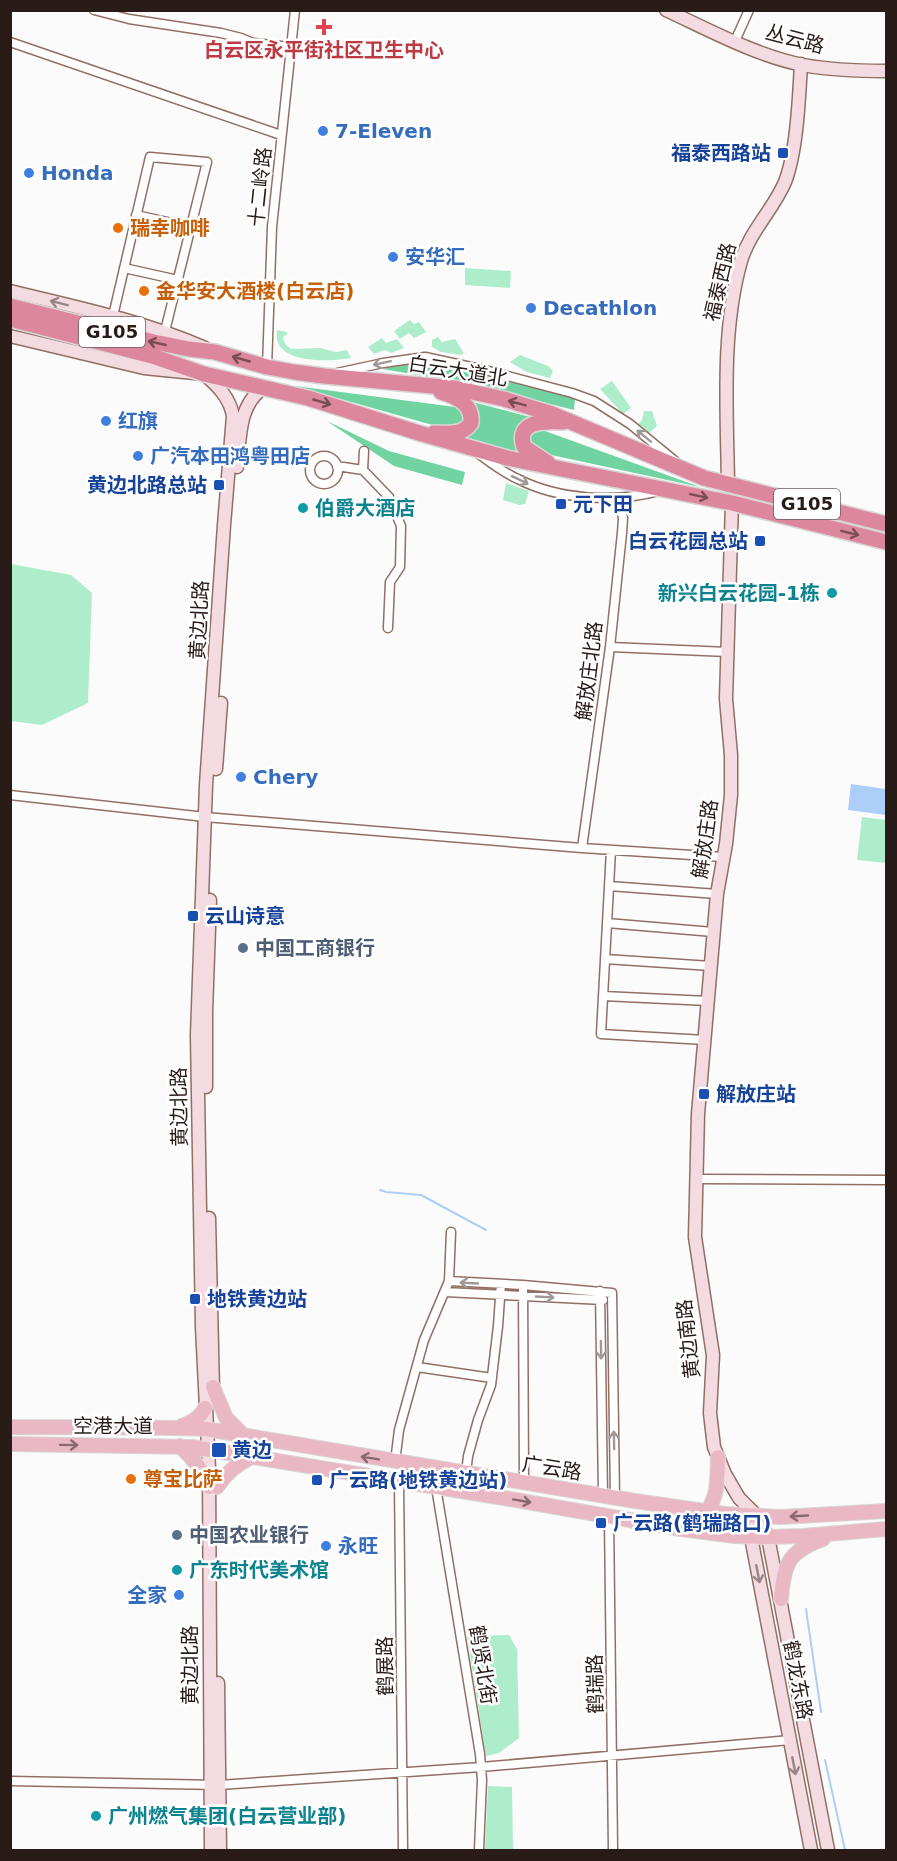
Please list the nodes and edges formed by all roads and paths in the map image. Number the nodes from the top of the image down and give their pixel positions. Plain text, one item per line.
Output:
1 (94, 10) edge
2 (295, 10) edge
3 (666, 10) edge
4 (749, 10) edge
5 (735, 41) junction
6 (10, 42) edge
7 (291, 47) junction
8 (801, 64) junction
9 (886, 71) edge
10 (281, 135) junction
11 (136, 215) junction
12 (190, 227) junction
13 (124, 268) junction
14 (177, 280) junction
15 (10, 291) edge
16 (10, 306) edge
17 (113, 316) junction
18 (10, 319) edge
19 (165, 331) junction
20 (10, 336) edge
21 (215, 352) junction
22 (267, 367) junction
23 (204, 374) junction
24 (324, 376) junction
25 (417, 385) junction
26 (265, 387) junction
27 (572, 422) junction
28 (419, 433) junction
29 (471, 448) junction
30 (364, 451) dead end
31 (337, 466) dead end
32 (363, 470) junction
33 (561, 470) junction
34 (689, 472) junction
35 (728, 484) junction
36 (666, 489) junction
37 (619, 498) junction
38 (732, 503) junction
39 (886, 524) edge
40 (886, 542) edge
41 (388, 628) dead end
42 (610, 647) junction
43 (728, 652) junction
44 (10, 795) edge
45 (209, 817) junction
46 (582, 848) junction
47 (611, 850) junction
48 (723, 857) junction
49 (609, 886) junction
50 (717, 894) junction
51 (607, 923) junction
52 (714, 932) junction
53 (605, 959) junction
54 (711, 966) junction
55 (603, 996) junction
56 (708, 1001) junction
57 (705, 1040) junction
58 (696, 1179) junction
59 (886, 1179) edge
60 (451, 1233) dead end
61 (449, 1281) junction
62 (501, 1284) junction
63 (523, 1285) junction
64 (445, 1292) junction
65 (523, 1296) junction
66 (600, 1296) junction
67 (417, 1367) junction
68 (492, 1378) junction
69 (213, 1387) junction
70 (205, 1408) junction
71 (10, 1427) edge
72 (179, 1427) junction
73 (136, 1428) junction
74 (210, 1430) junction
75 (243, 1435) junction
76 (282, 1442) junction
77 (10, 1444) edge
78 (134, 1446) junction
79 (180, 1446) junction
80 (212, 1450) junction
81 (252, 1457) junction
82 (718, 1457) junction
83 (279, 1461) junction
84 (395, 1462) junction
85 (466, 1473) junction
86 (399, 1480) junction
87 (524, 1483) junction
88 (213, 1487) junction
89 (436, 1487) junction
90 (609, 1497) junction
91 (635, 1501) junction
92 (707, 1511) junction
93 (886, 1511) edge
94 (841, 1514) junction
95 (609, 1517) junction
96 (758, 1517) junction
97 (637, 1521) junction
98 (886, 1528) edge
99 (842, 1533) junction
100 (751, 1537) junction
101 (768, 1537) junction
102 (781, 1599) junction
103 (764, 1602) junction
104 (789, 1740) junction
105 (612, 1756) junction
106 (480, 1767) junction
107 (403, 1772) junction
108 (10, 1781) edge
109 (215, 1785) junction
110 (211, 1851) edge
111 (220, 1851) edge
112 (403, 1851) edge
113 (479, 1851) edge
114 (613, 1851) edge
115 (811, 1851) edge
116 (828, 1851) edge

1 - 7 street
2 - 7 street, 十二岭路
3 - 5 street, 丛云路
4 - 5 street
5 - 8 street, 丛云路
6 - 10 street
7 - 10 street, 十二岭路
8 - 9 street, 丛云路
8 - 35 street, 福泰西路
10 - 22 street, 十二岭路
11 - 12 street
11 - 12 street
11 - 13 street
12 - 14 street
13 - 14 street
13 - 17 street
14 - 19 street
17 -> 15 street
21 -> 16 highway, 白云大道北 / G105
17 - 19 street
18 - 23 highway, G105
19 - 21 street
20 - 23 street
22 -> 21 highway, 白云大道北 / G105
22 - 24 highway, 白云大道北 / G105
23 - 26 highway, G105
23 - 45 street, 黄边北路
24 - 25 highway, 白云大道北 / G105
34 -> 24 street
27 -> 25 highway, 白云大道北 / G105
25 - 28 highway
26 -> 28 highway, G105
26 - 45 street, 黄边北路
27 - 33 highway
27 - 34 highway, 白云大道北 / G105
28 - 29 highway, G105
29 - 33 highway, G105
29 -> 37 street
30 - 32 street
31 - 32 street
32 - 41 street
33 - 36 highway, G105
34 - 35 highway, 白云大道北 / G105
35 - 39 highway, 白云大道北 / G105
36 - 37 street
36 -> 38 highway, G105
37 - 42 street, 解放庄北路
38 -> 40 highway, G105
38 - 43 street, 解放庄路
42 - 43 street
42 - 46 street, 解放庄北路
43 - 48 street, 解放庄路
44 - 45 street
45 - 46 street
45 - 69 street, 黄边北路
45 - 70 street, 黄边北路
46 - 47 street
47 - 48 street
47 - 49 street
48 - 50 street, 解放庄路
49 - 50 street
49 - 51 street
50 - 52 street, 解放庄路
51 - 52 street
51 - 53 street
52 - 54 street, 解放庄路
53 - 54 street
53 - 55 street
54 - 56 street, 解放庄路
55 - 56 street
55 - 57 street
56 - 57 street, 解放庄路
57 - 58 street, 解放庄路
58 - 59 street
58 - 82 street, 黄边南路
60 - 61 street
62 -> 61 street
61 - 64 street
62 - 63 street
62 - 68 street
63 - 65 street
63 - 66 street
64 - 65 street
64 - 67 street
65 -> 66 street
65 - 87 street
66 -> 90 street
90 -> 66 street
67 - 68 street
67 - 84 street
68 - 85 street
69 - 74 street, 黄边北路
69 - 75 main road
70 - 72 main road
70 - 74 street, 黄边北路
71 - 73 main road, 空港大道
72 - 73 main road, 空港大道
72 - 74 main road, 空港大道
73 - 78 main road
74 - 75 main road, 广云路
74 - 80 street, 黄边北路
75 - 76 main road, 广云路
76 - 83 main road
84 -> 76 main road, 广云路
77 -> 78 main road, 空港大道
78 - 79 main road, 空港大道
79 - 80 main road, 空港大道
79 - 88 main road
80 - 81 main road, 广云路
80 - 88 street, 黄边北路
81 - 83 main road, 广云路
81 - 88 main road
82 - 92 main road
82 - 96 street, 黄边南路
83 - 86 main road, 广云路
84 - 85 main road, 广云路
85 - 87 main road, 广云路
86 - 89 main road, 广云路
86 - 107 street, 鹤展路
87 - 90 main road, 广云路
88 - 109 street, 黄边北路
89 -> 95 main road, 广云路
89 - 106 street, 鹤贤北街
90 - 91 main road, 广云路
91 - 92 main road, 广云路
91 - 97 main road
92 - 96 main road, 广云路
93 - 94 main road, 广云路
94 -> 96 main road, 广云路
94 - 99 main road
95 - 97 main road, 广云路
95 - 105 street, 鹤瑞路
96 - 100 street
96 - 101 street, 黄边南路
97 - 100 main road, 广云路
98 - 99 main road, 广云路
99 - 101 main road, 广云路
99 - 102 main road
100 - 101 main road, 广云路
100 -> 103 street, 鹤龙东路
101 - 102 street, 鹤龙东路
102 - 103 street
102 - 116 street, 鹤龙东路
103 - 104 street, 鹤龙东路
104 - 105 street
104 -> 115 street, 鹤龙东路
105 - 106 street
105 - 114 street, 鹤瑞路
106 - 107 street
106 - 113 street, 鹤贤北街
107 - 109 street
107 - 112 street, 鹤展路
108 - 109 street
109 - 110 street, 黄边北路
109 - 111 street, 黄边北路

